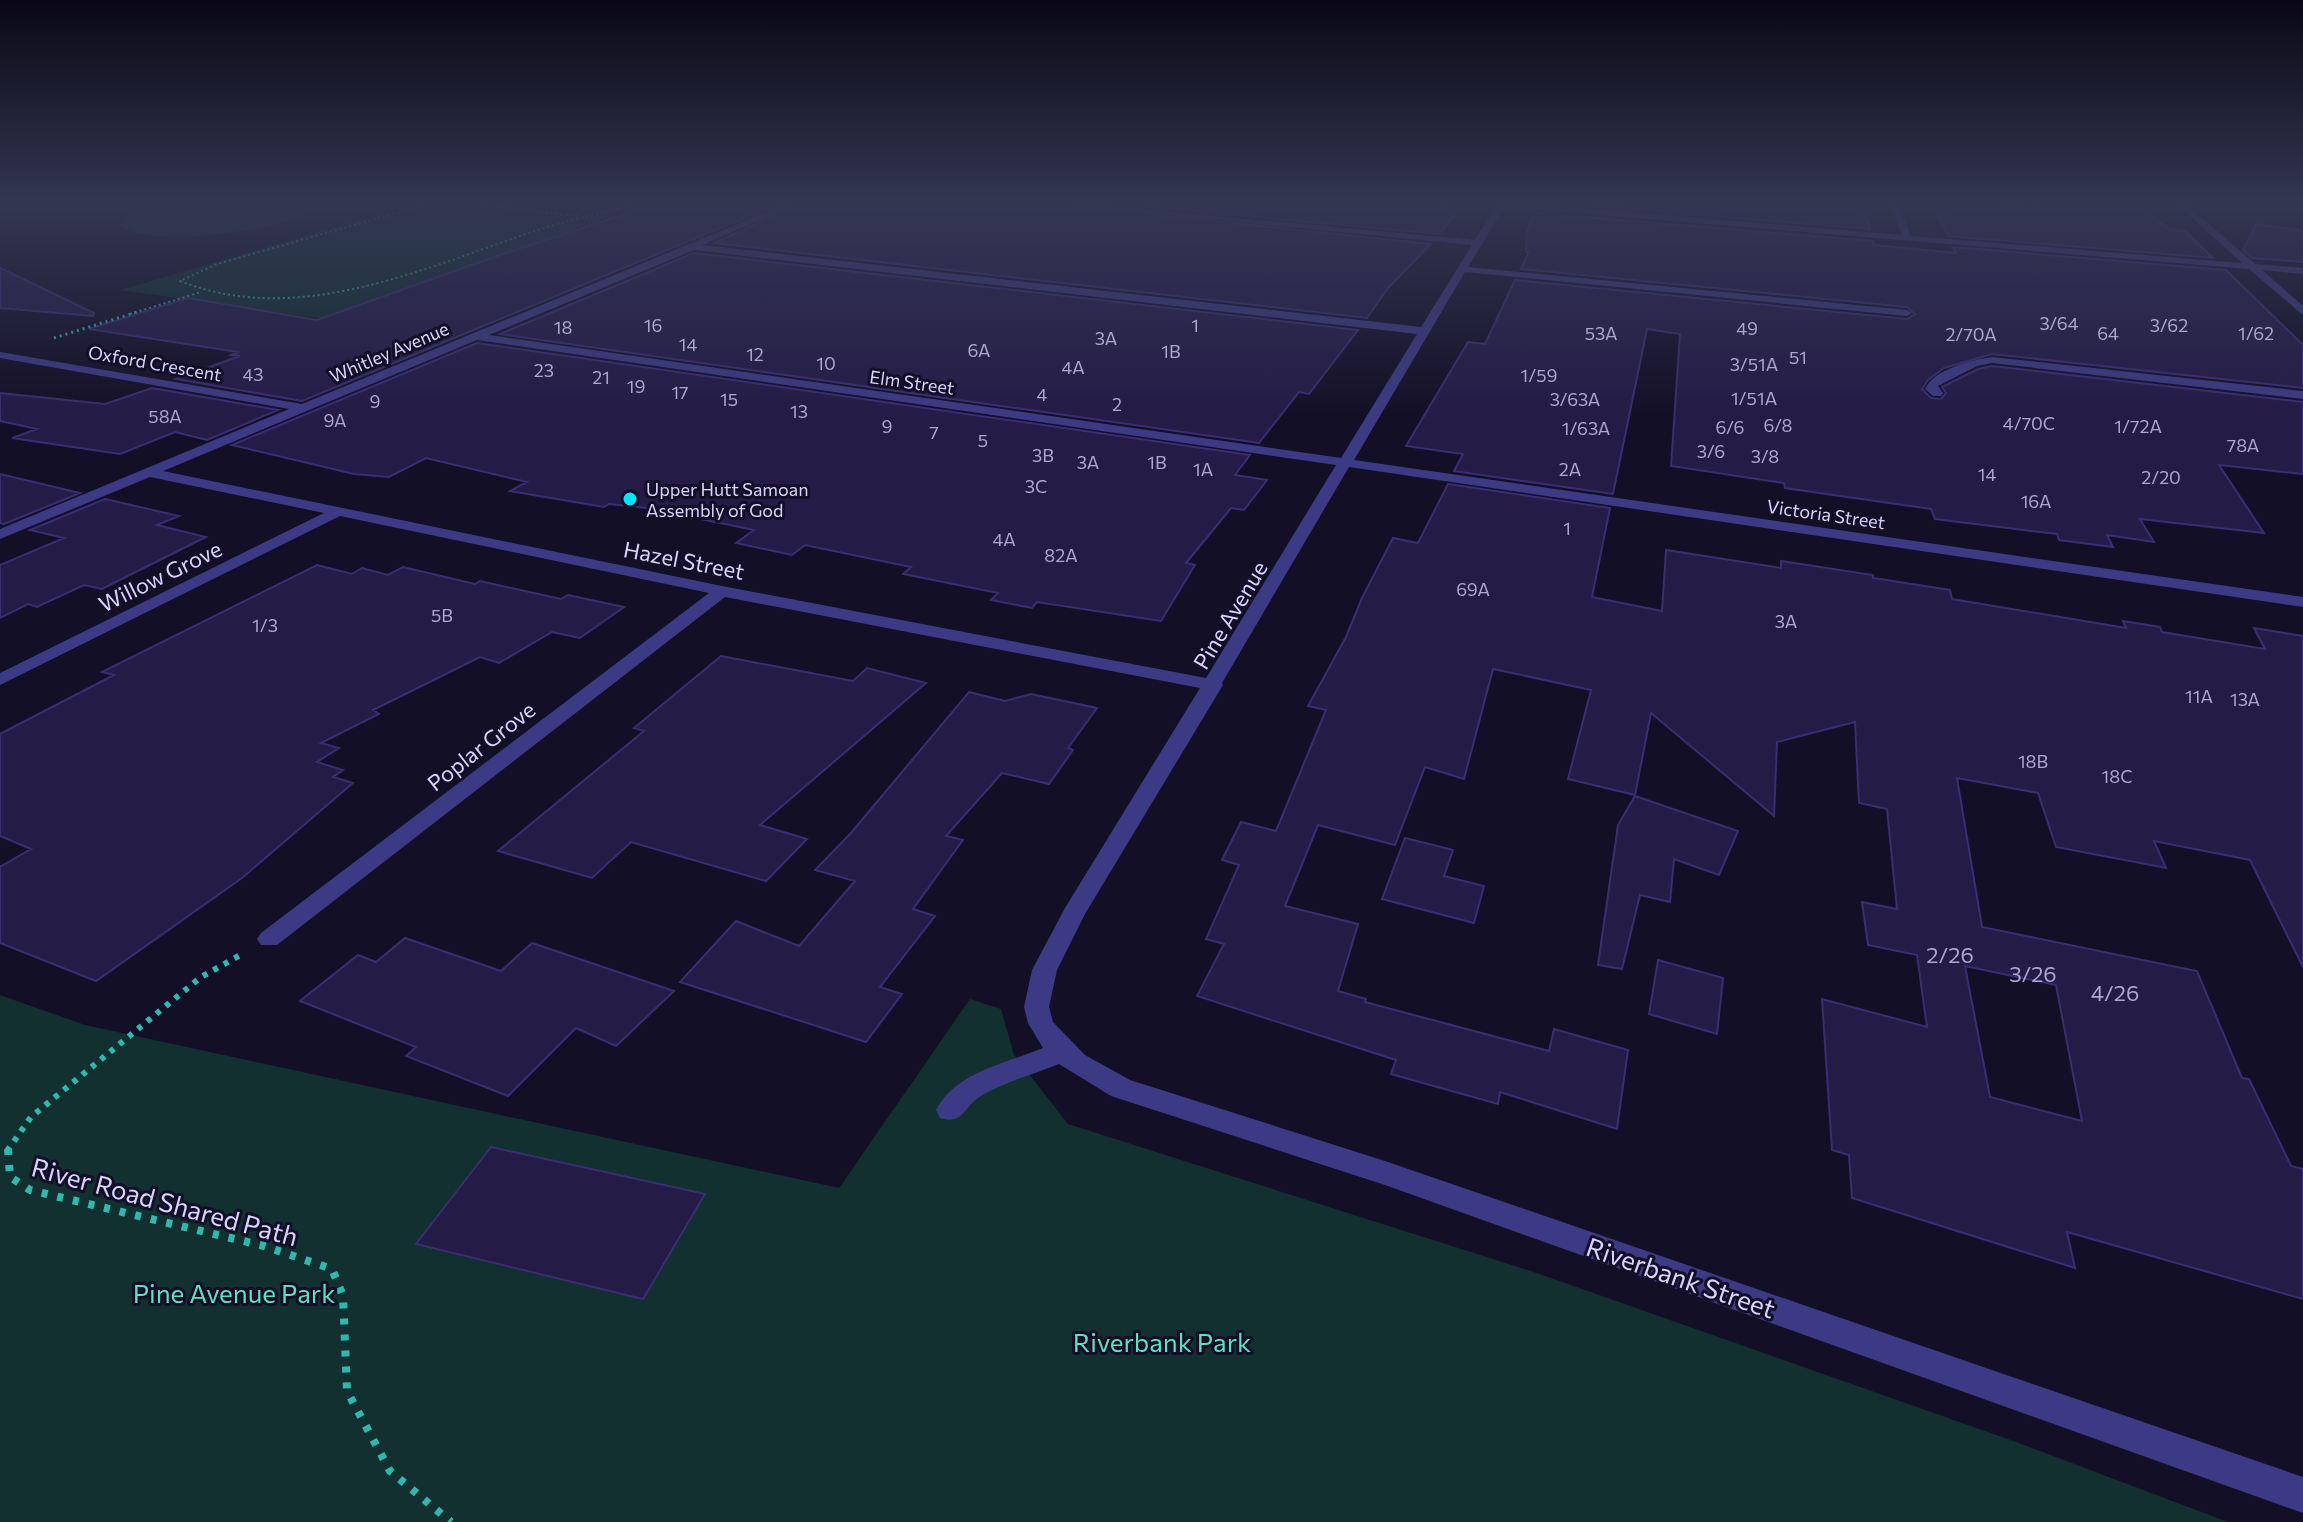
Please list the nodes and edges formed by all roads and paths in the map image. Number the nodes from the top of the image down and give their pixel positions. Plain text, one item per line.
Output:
1 (191, 275) edge
2 (401, 275) edge
3 (622, 275) edge
4 (935, 275) edge
5 (1458, 275) edge
6 (1523, 275) edge
7 (2261, 275) edge
8 (204, 291) junction
9 (2303, 312) edge
10 (1907, 313) dead end
11 (1424, 331) junction
12 (475, 336) junction
13 (52, 338) dead end
14 (0, 355) edge
15 (1937, 393) dead end
16 (2303, 395) edge
17 (303, 408) junction
18 (1344, 464) junction
19 (147, 472) junction
20 (339, 511) junction
21 (0, 534) edge
22 (722, 591) junction
23 (2303, 602) edge
24 (0, 680) edge
25 (1214, 685) junction
26 (269, 939) joint
27 (1063, 1051) junction
28 (950, 1110) dead end
29 (2303, 1495) edge
30 (451, 1522) edge

1 - 8 path
2 - 8 path
3 - 12 street, Whitley Avenue
4 - 11 street
5 - 11 street, Pine Avenue
6 - 10 street
7 - 9 street
8 - 13 path
11 - 18 street, Pine Avenue
12 - 17 street, Whitley Avenue
12 - 18 street, Elm Street
14 - 17 street, Oxford Crescent
15 - 16 street
17 - 19 street, Whitley Avenue
18 - 23 street, Victoria Street
18 - 25 street, Pine Avenue
19 - 20 street, Hazel Street
19 - 21 street, Whitley Avenue
20 - 22 street, Hazel Street
20 - 24 street, Willow Grove
22 - 25 street, Hazel Street
22 - 26 street, Poplar Grove
25 - 27 street, Pine Avenue
26 - 30 path, River Road Shared Path
27 - 28 street
27 - 29 street, Riverbank Street

